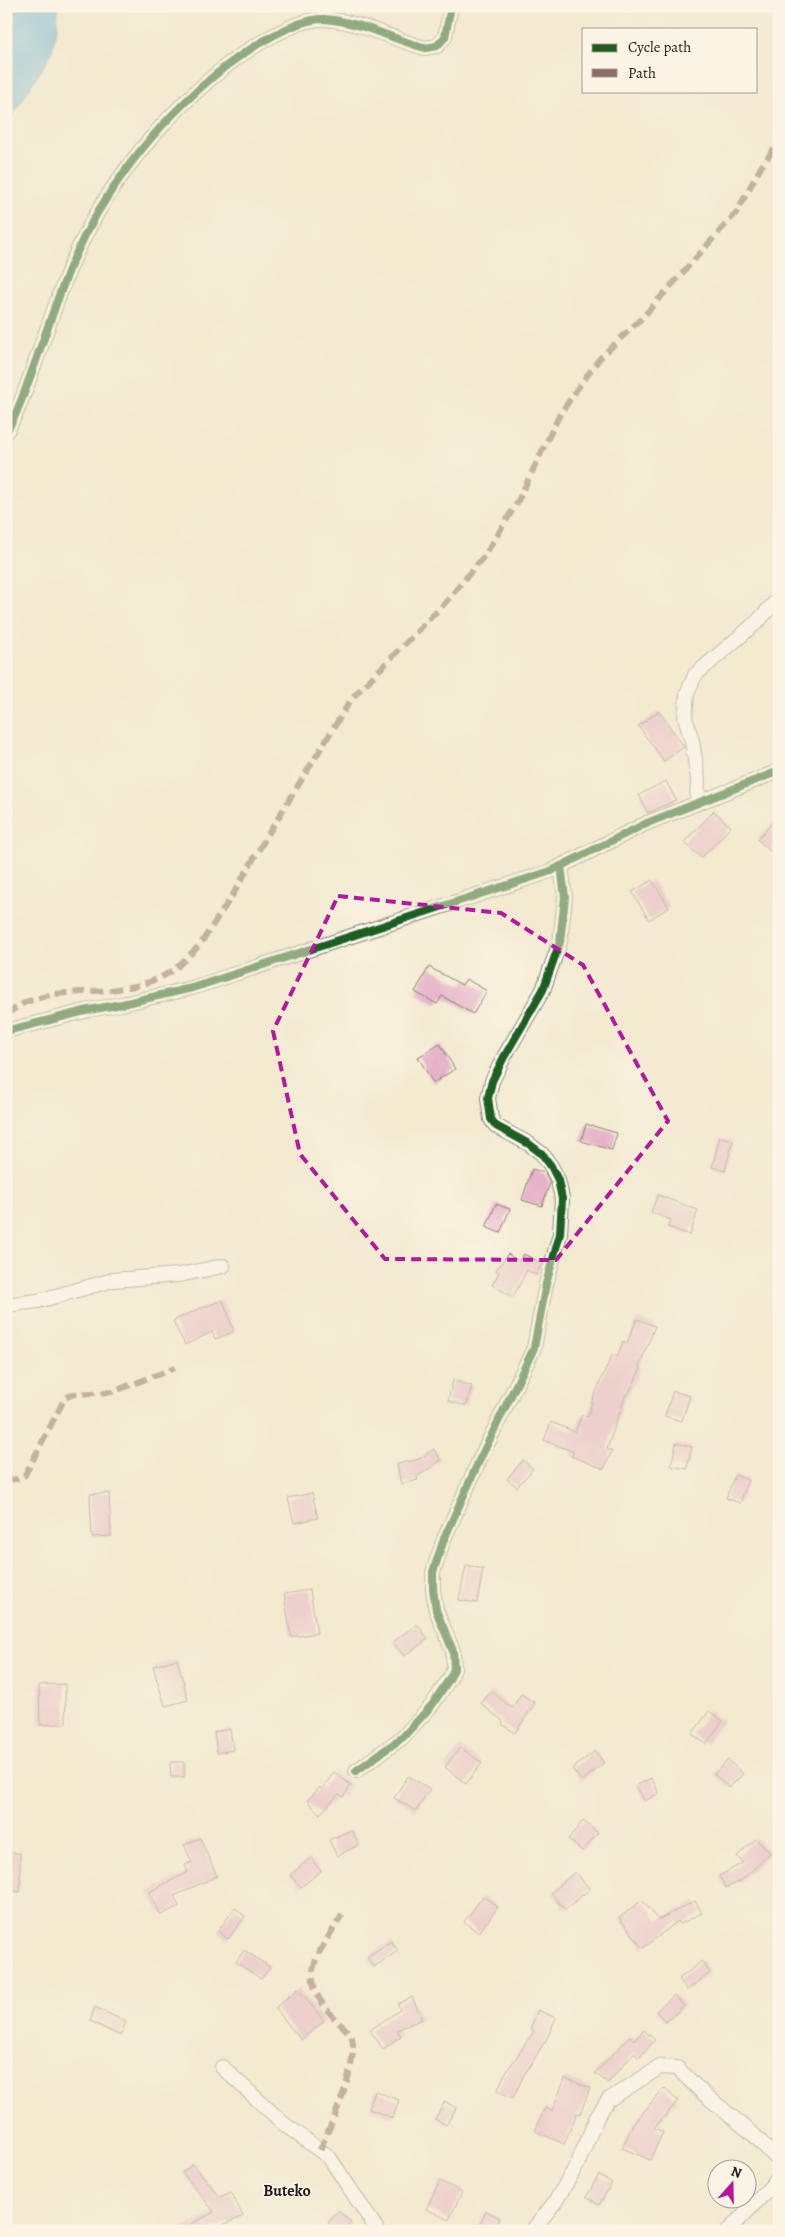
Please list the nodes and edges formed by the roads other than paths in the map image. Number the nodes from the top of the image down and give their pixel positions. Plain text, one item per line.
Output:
1 (451, 6) edge
2 (6, 432) edge
3 (779, 598) edge
4 (779, 771) edge
5 (697, 803) junction
6 (561, 866) junction
7 (6, 1031) edge
8 (223, 1266) dead end
9 (6, 1305) edge
10 (356, 1771) dead end
11 (222, 2067) dead end
12 (779, 2160) edge
13 (779, 2178) edge
14 (378, 2231) edge
15 (532, 2231) edge
16 (728, 2231) edge

1 - 2 street
3 - 5 street
4 - 5 street
5 - 6 street
6 - 7 street
6 - 10 street
8 - 9 street
11 - 14 street
12 - 15 street
13 - 16 street

